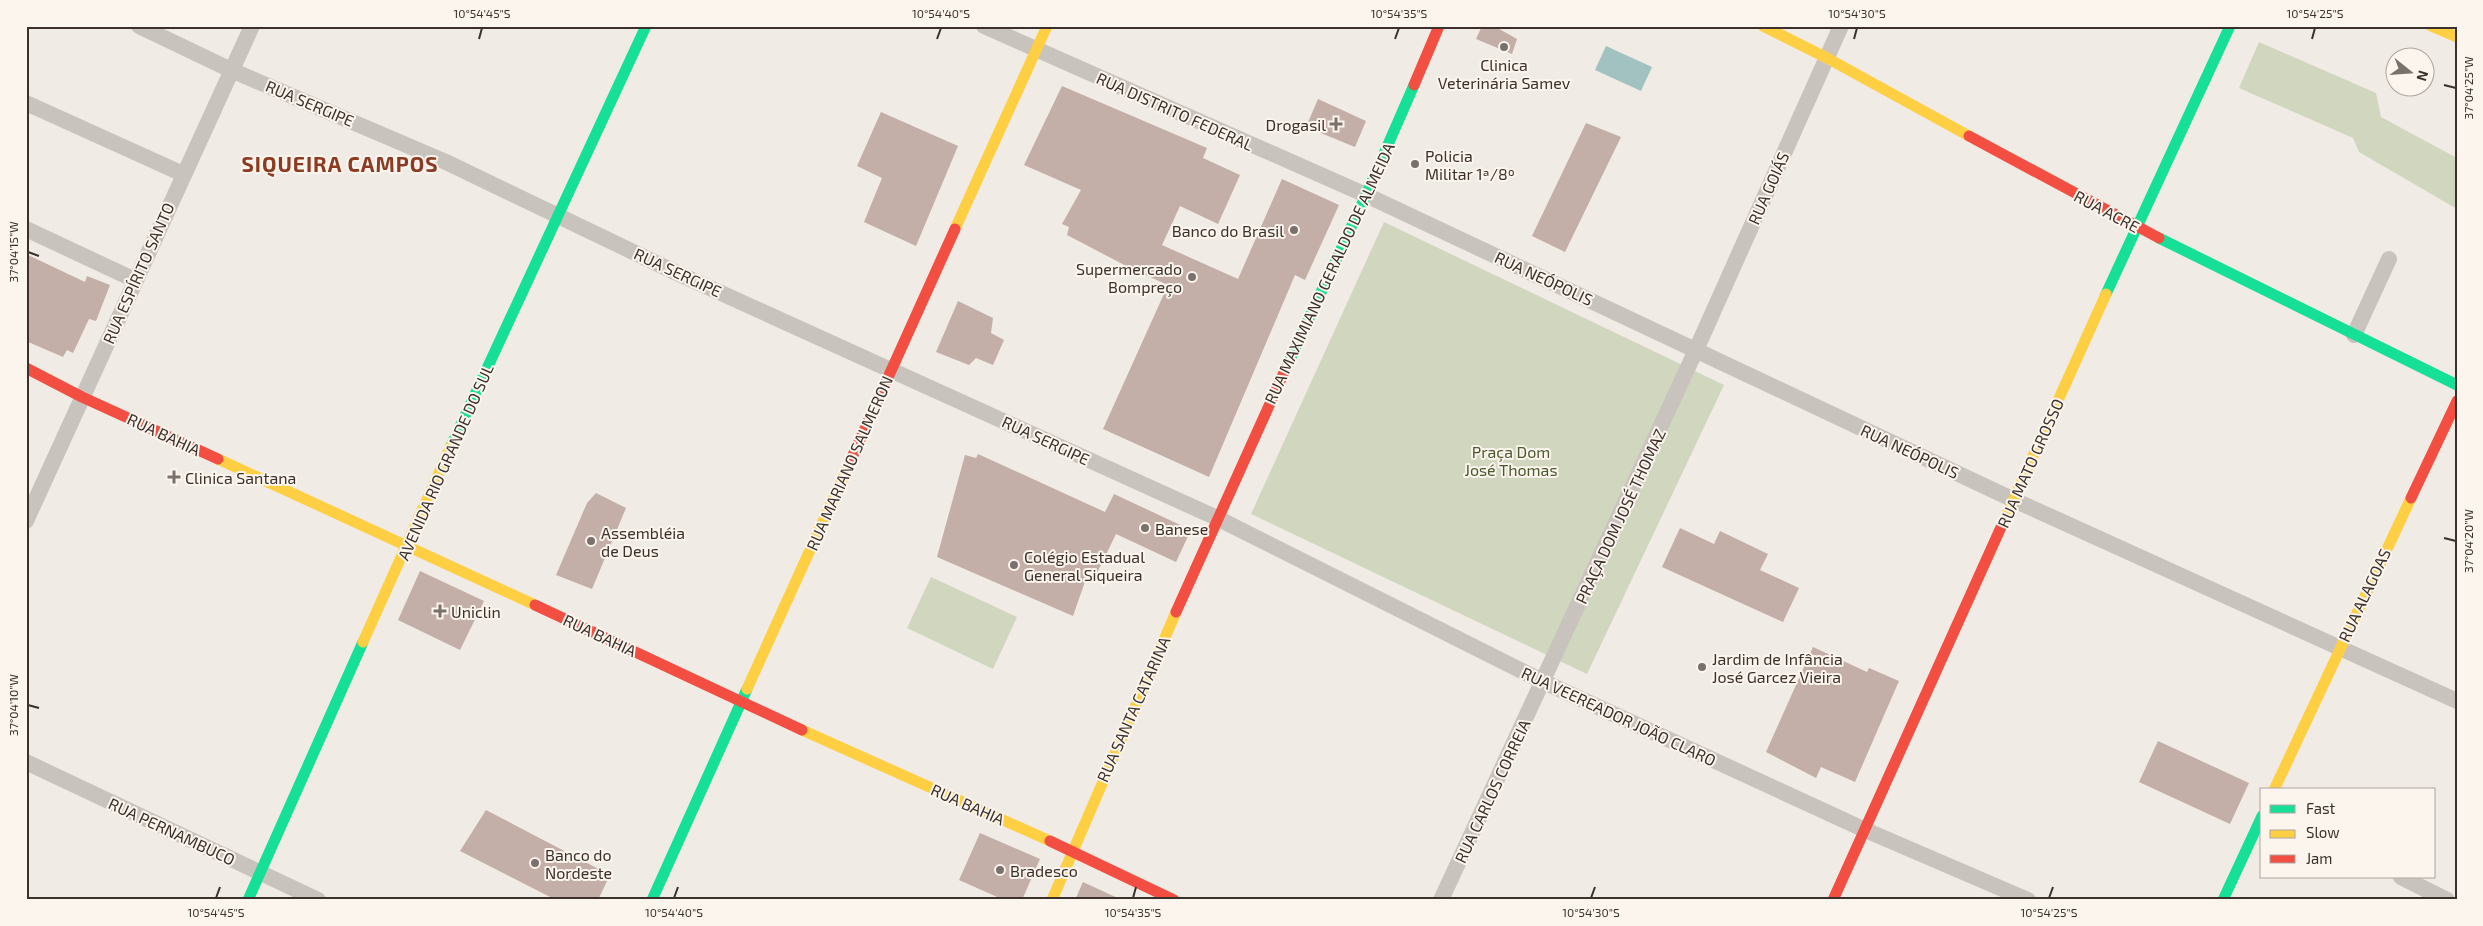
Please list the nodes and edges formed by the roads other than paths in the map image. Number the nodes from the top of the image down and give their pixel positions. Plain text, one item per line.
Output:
1 (139, 26) edge
2 (252, 26) edge
3 (646, 26) edge
4 (984, 26) edge
5 (1047, 26) edge
6 (1439, 26) edge
7 (1763, 26) edge
8 (1841, 26) edge
9 (2230, 26) edge
10 (2430, 26) edge
11 (2457, 37) edge
12 (1036, 50) junction
13 (1826, 58) junction
14 (231, 70) junction
15 (26, 103) edge
16 (183, 174) junction
17 (1366, 195) junction
18 (558, 216) junction
19 (2136, 227) junction
20 (26, 228) edge
21 (2389, 259) dead end
22 (135, 280) junction
23 (2354, 335) junction
24 (1696, 350) junction
25 (26, 368) edge
26 (891, 369) junction
27 (2457, 385) edge
28 (82, 396) junction
29 (2457, 401) edge
30 (2014, 500) junction
31 (1217, 518) junction
32 (26, 521) edge
33 (407, 545) junction
34 (2339, 647) junction
35 (1544, 682) junction
36 (2457, 701) edge
37 (741, 702) junction
38 (26, 762) edge
39 (2275, 788) edge
40 (2260, 820) edge
41 (1863, 829) junction
42 (1073, 852) junction
43 (260, 873) junction
44 (2403, 878) edge
45 (248, 900) edge
46 (318, 900) edge
47 (652, 900) edge
48 (1052, 900) edge
49 (1174, 900) edge
50 (1441, 900) edge
51 (1832, 900) edge
52 (2028, 900) edge
53 (2223, 900) edge
54 (2447, 900) edge

1 - 14 street, RUA SERGIPE
2 - 14 street, RUA ESPÍRITO SANTO
3 - 18 main road, AVENIDA RIO GRANDE DO SUL
4 - 12 street, RUA DISTRITO FEDERAL
5 - 12 main road, RUA MARIANO SALMERON
6 - 17 main road, RUA MAXIMIANO GERALDO DE ALMEIDA
7 - 13 main road, RUA ACRE
8 - 13 street, RUA GOIÁS
9 - 19 main road, RUA MATO GROSSO
10 - 11 main road
12 - 17 street, RUA DISTRITO FEDERAL
12 - 26 main road, RUA MARIANO SALMERON
13 - 19 main road, RUA ACRE
13 - 24 street, RUA GOIÁS
14 - 16 street, RUA ESPÍRITO SANTO
14 - 18 street, RUA SERGIPE
15 - 16 street
16 - 22 street, RUA ESPÍRITO SANTO
17 - 24 street, RUA NEÓPOLIS
17 - 31 main road, RUA MAXIMIANO GERALDO DE ALMEIDA
18 - 26 street, RUA SERGIPE
18 - 33 main road, AVENIDA RIO GRANDE DO SUL
19 - 23 main road, RUA ACRE
19 - 30 main road, RUA MATO GROSSO
20 - 22 street
21 - 23 street
22 - 28 street, RUA ESPÍRITO SANTO
23 - 27 main road, RUA ACRE
24 - 30 street, RUA NEÓPOLIS
24 - 35 street, PRAÇA DOM JOSÉ THOMAZ
25 - 28 main road, RUA BAHIA
26 - 31 street, RUA SERGIPE
26 - 37 main road, RUA MARIANO SALMERON
28 - 32 street, RUA ESPÍRITO SANTO
28 - 33 main road, RUA BAHIA
29 - 34 main road, RUA ALAGOAS
30 - 34 street, RUA NEÓPOLIS
30 - 41 main road, RUA MATO GROSSO
31 - 35 street, RUA VEEREADOR JOÃO CLARO
31 - 42 main road, RUA SANTA CATARINA
33 - 37 main road, RUA BAHIA
33 - 43 main road, AVENIDA RIO GRANDE DO SUL
34 - 36 street, RUA NEÓPOLIS
34 - 39 main road, RUA ALAGOAS
35 - 41 street, RUA VEEREADOR JOÃO CLARO
35 - 50 street, RUA CARLOS CORREIA
37 - 42 main road, RUA BAHIA
37 - 47 main road, RUA MARIANO SALMERON
38 - 43 street, RUA PERNAMBUCO
40 - 53 main road
41 - 51 main road, RUA MATO GROSSO
41 - 52 street, RUA VEEREADOR JOÃO CLARO
42 - 48 main road, RUA SANTA CATARINA
42 - 49 main road, RUA BAHIA
43 - 45 main road, AVENIDA RIO GRANDE DO SUL
43 - 46 street, RUA PERNAMBUCO
44 - 54 street

